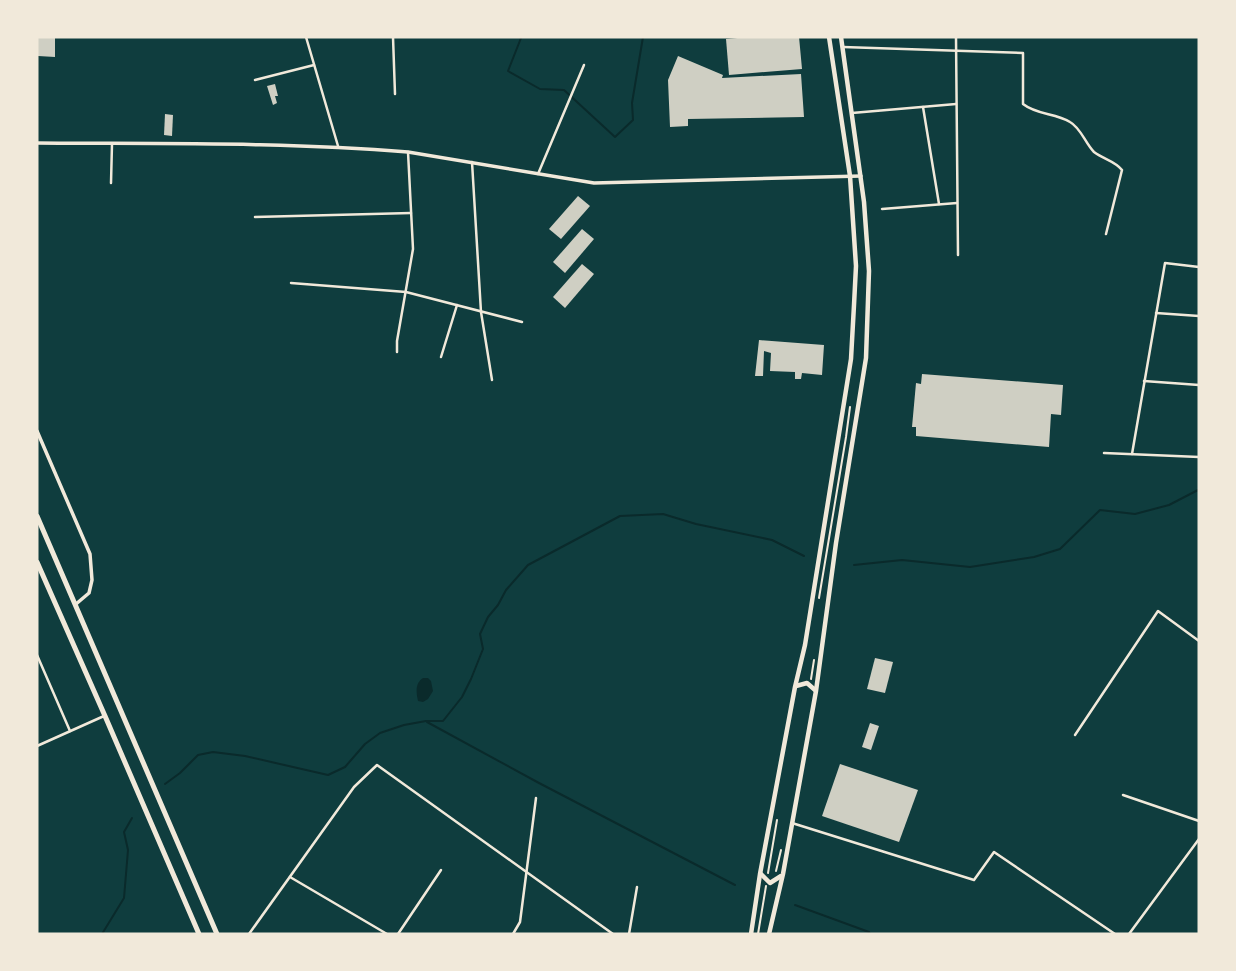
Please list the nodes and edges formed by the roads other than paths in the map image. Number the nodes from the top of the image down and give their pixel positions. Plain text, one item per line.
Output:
1 (306, 37) edge
2 (393, 37) edge
3 (829, 37) edge
4 (841, 37) edge
5 (956, 37) edge
6 (843, 47) junction
7 (956, 51) junction
8 (314, 65) junction
9 (584, 65) dead end
10 (255, 80) dead end
11 (395, 94) dead end
12 (956, 104) junction
13 (923, 107) junction
14 (852, 113) junction
15 (37, 143) edge
16 (112, 144) junction
17 (338, 146) junction
18 (408, 152) junction
19 (472, 162) junction
20 (538, 174) junction
21 (850, 176) junction
22 (861, 176) junction
23 (111, 183) dead end
24 (957, 203) junction
25 (939, 204) junction
26 (882, 209) dead end
27 (411, 213) junction
28 (255, 217) dead end
29 (1106, 234) dead end
30 (958, 255) dead end
31 (1199, 267) edge
32 (291, 283) dead end
33 (406, 292) junction
34 (457, 305) junction
35 (481, 312) junction
36 (1156, 313) junction
37 (1199, 316) edge
38 (522, 322) dead end
39 (397, 352) dead end
40 (441, 357) dead end
41 (492, 380) dead end
42 (1144, 382) junction
43 (1199, 385) edge
44 (37, 431) edge
45 (1104, 453) dead end
46 (1132, 454) junction
47 (1199, 457) edge
48 (37, 516) edge
49 (37, 562) edge
50 (75, 605) junction
51 (1199, 641) edge
52 (37, 655) edge
53 (795, 687) junction
54 (816, 691) junction
55 (120, 709) junction
56 (105, 716) junction
57 (71, 731) junction
58 (1075, 735) dead end
59 (37, 746) edge
60 (1123, 794) dead end
61 (536, 798) dead end
62 (1199, 821) edge
63 (792, 823) junction
64 (1199, 839) edge
65 (441, 870) dead end
66 (527, 873) junction
67 (760, 874) junction
68 (783, 874) junction
69 (290, 877) junction
70 (637, 887) dead end
71 (199, 934) edge
72 (217, 934) edge
73 (249, 934) edge
74 (387, 934) edge
75 (398, 934) edge
76 (513, 934) edge
77 (613, 934) edge
78 (629, 934) edge
79 (751, 934) edge
80 (769, 934) edge
81 (1115, 934) edge
82 (1129, 934) edge

1 - 8 street
2 - 11 street
3 - 21 main road
4 - 6 main road
5 - 7 street
6 - 7 street
6 - 14 main road
7 - 12 street
7 - 29 street
8 - 10 street
8 - 17 street
9 - 20 street
12 - 13 street
12 - 24 street
13 - 14 street
13 - 25 street
14 - 22 main road
15 - 16 street
16 - 17 street
16 - 23 street
17 - 18 street
18 - 19 street
18 - 27 street
19 - 20 street
19 - 35 street
20 - 21 street
21 - 22 street
21 - 53 main road
22 - 54 main road
24 - 25 street
24 - 30 street
25 - 26 street
27 - 28 street
27 - 33 street
31 - 36 street
32 - 33 street
33 - 34 street
33 - 39 street
34 - 35 street
34 - 40 street
35 - 38 street
35 - 41 street
36 - 37 street
36 - 42 street
42 - 43 street
42 - 46 street
44 - 50 street
45 - 46 street
46 - 47 street
48 - 50 highway
49 - 56 highway
50 - 55 highway
51 - 58 street
52 - 57 street
53 - 54 main road
53 - 67 main road
54 - 63 main road
55 - 56 highway
55 - 72 highway
56 - 57 street
56 - 71 highway
57 - 59 street
60 - 62 street
61 - 66 street
63 - 68 main road
63 - 81 street
64 - 82 street
65 - 75 street
66 - 69 street
66 - 76 street
66 - 77 street
67 - 68 main road
67 - 79 main road
68 - 80 main road
69 - 73 street
69 - 74 street
70 - 78 street

